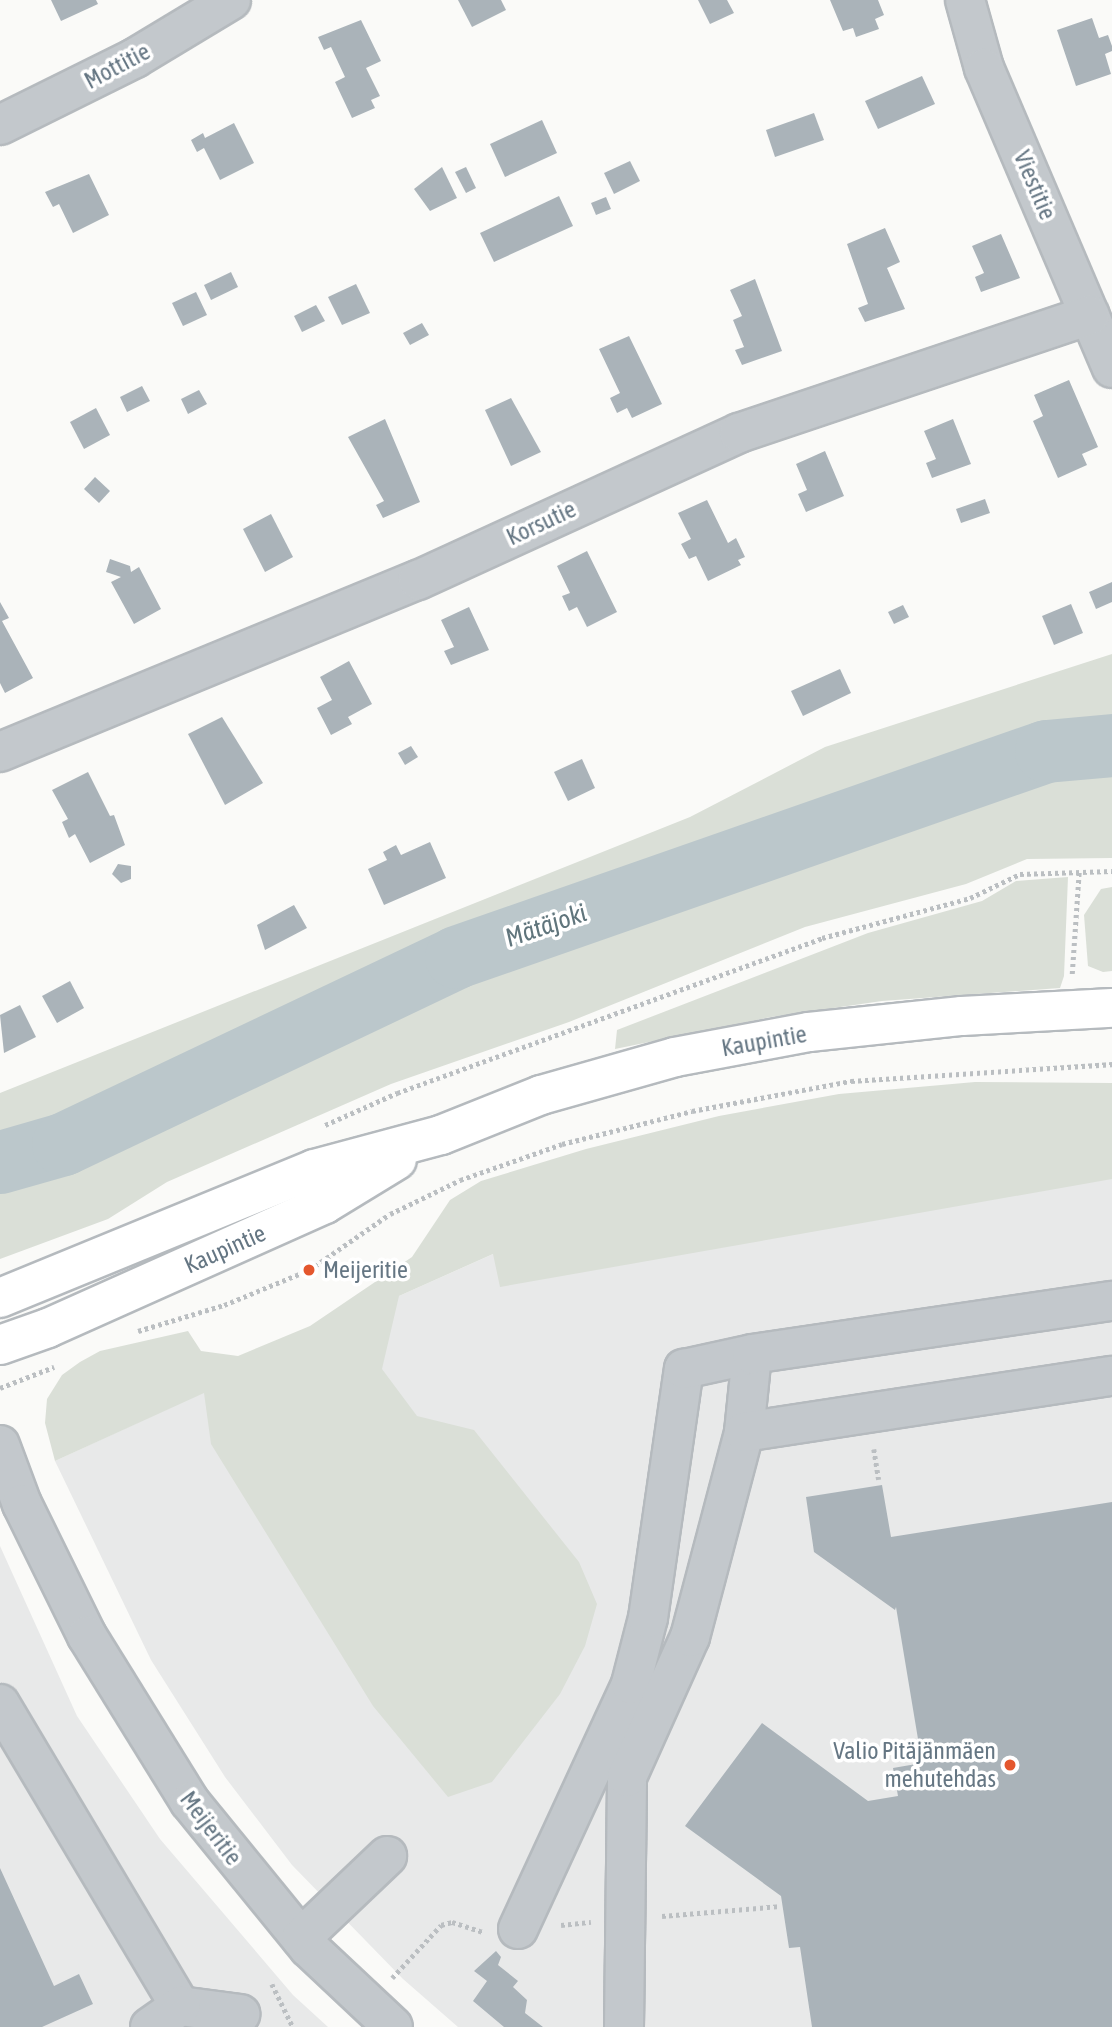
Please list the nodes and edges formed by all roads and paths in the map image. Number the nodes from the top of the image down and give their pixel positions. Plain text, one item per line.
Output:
1 (231, 0) edge
2 (965, 0) edge
3 (0, 125) edge
4 (1090, 315) junction
5 (1112, 368) edge
6 (0, 752) edge
7 (1079, 870) junction
8 (1112, 871) edge
9 (1071, 981) dead end
10 (1108, 1008) edge
11 (1112, 1064) edge
12 (311, 1131) dead end
13 (441, 1135) junction
14 (0, 1298) edge
15 (1112, 1301) edge
16 (134, 1332) dead end
17 (0, 1345) edge
18 (752, 1354) junction
19 (63, 1360) dead end
20 (1112, 1376) edge
21 (0, 1388) edge
22 (744, 1432) junction
23 (0, 1445) edge
24 (11, 1509) edge
25 (0, 1704) edge
26 (387, 1856) dead end
27 (780, 1906) dead end
28 (627, 1918) junction
29 (518, 1929) junction
30 (301, 1938) junction
31 (389, 1980) dead end
32 (272, 1984) dead end
33 (240, 2014) dead end
34 (165, 2016) edge
35 (293, 2027) edge
36 (393, 2027) edge
37 (624, 2027) edge

1 - 3 street, Mottitie
2 - 4 street, Viestitie
4 - 5 street, Viestitie
4 - 6 street, Korsutie
7 - 8 path
7 - 9 path
7 - 12 path
10 - 13 main road, Kaupintie
11 - 16 path
13 - 14 main road, Kaupintie
13 - 17 main road, Kaupintie
15 - 18 street
18 - 22 street
18 - 29 street
19 - 21 path
20 - 22 street
22 - 28 street
23 - 24 street, Meijeritie
24 - 30 street, Meijeritie
25 - 34 street
26 - 30 street
27 - 28 path
28 - 29 path
28 - 37 street
29 - 31 path
30 - 36 street, Meijeritie
32 - 35 path
33 - 34 street

